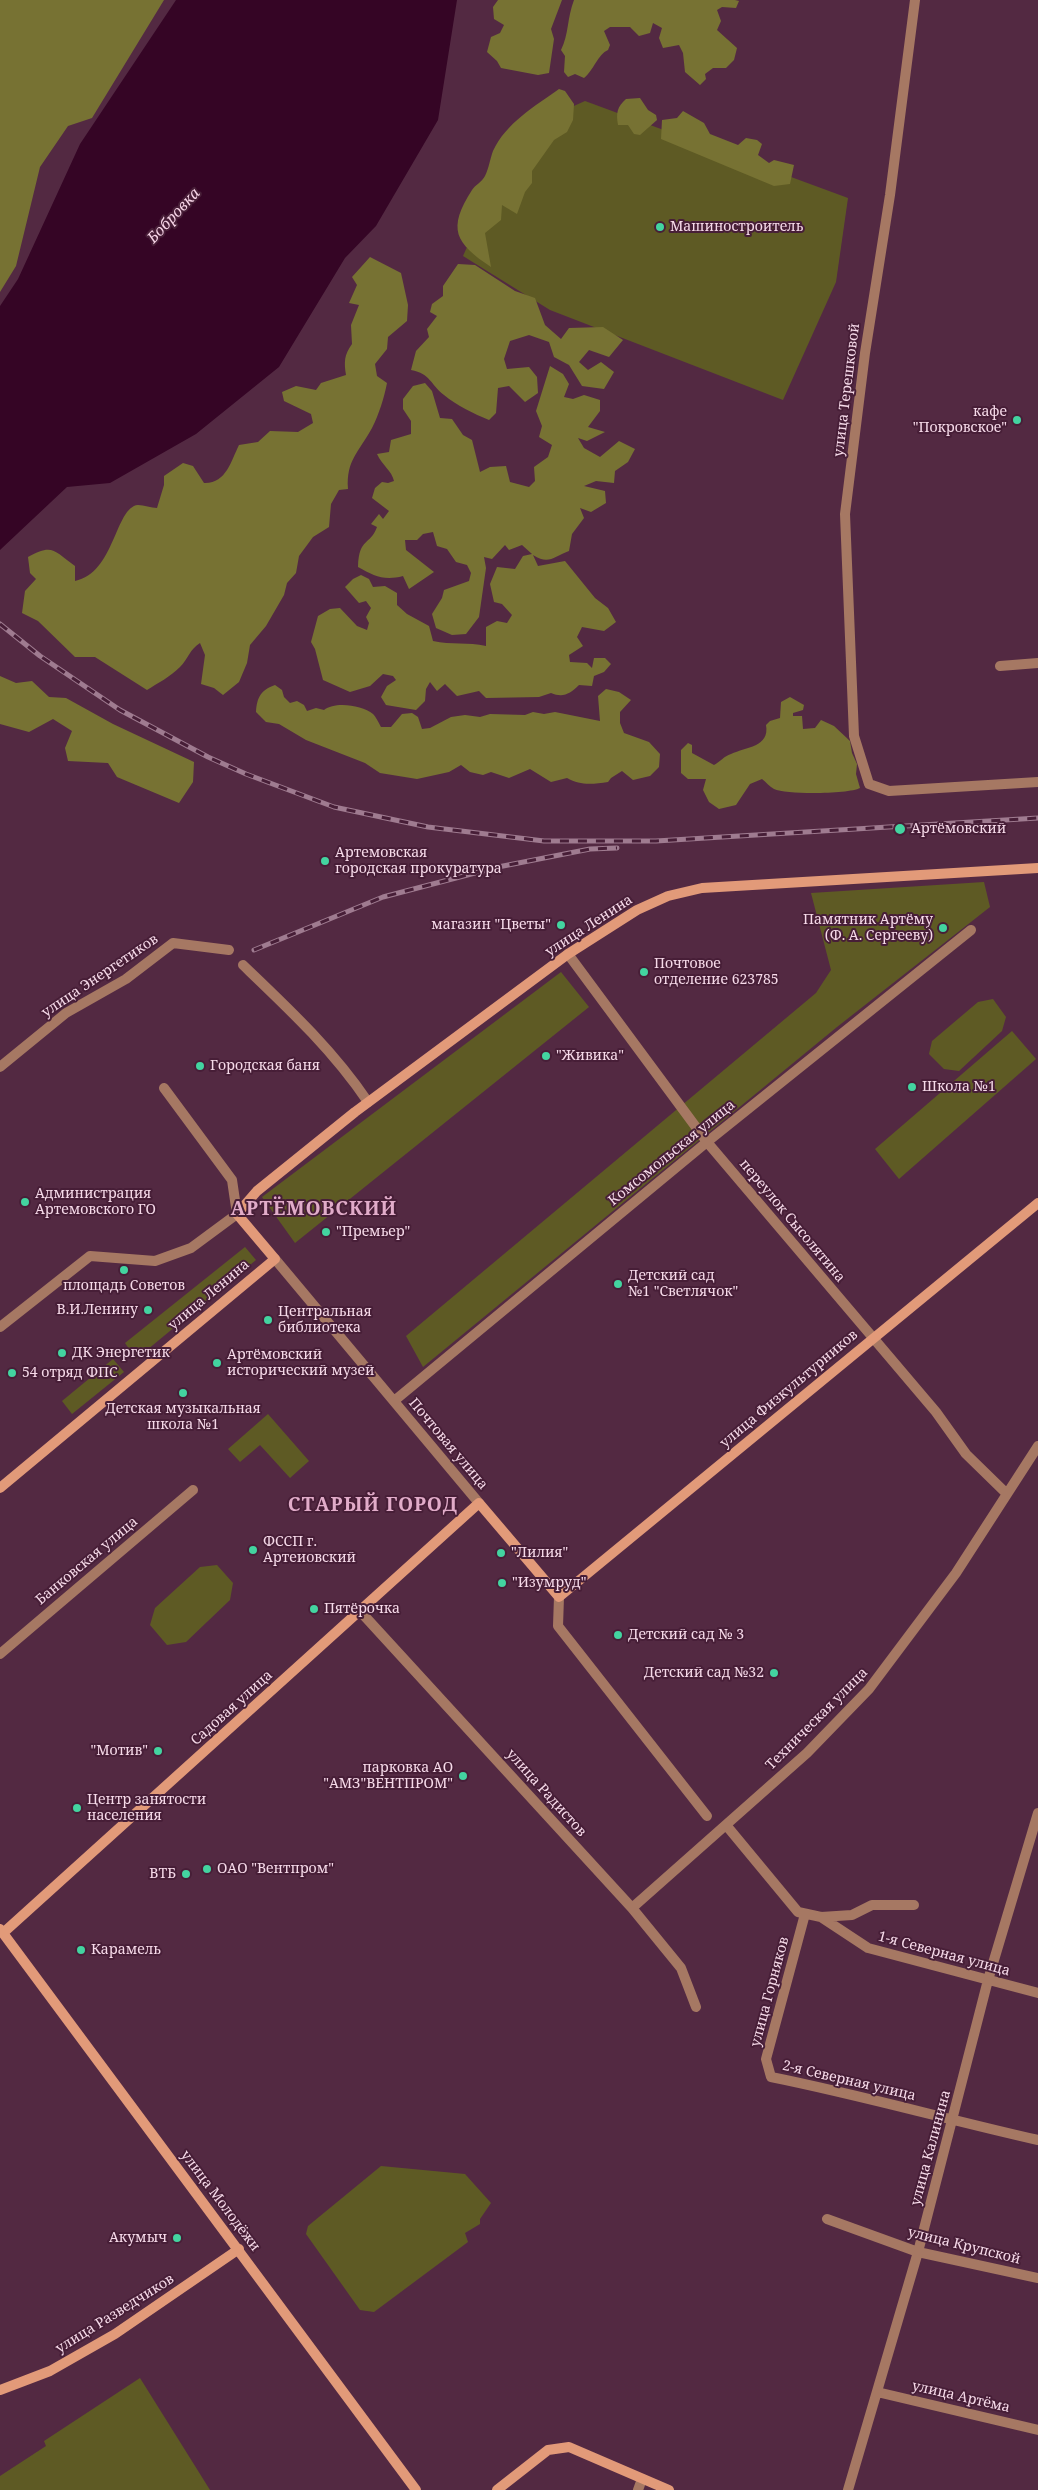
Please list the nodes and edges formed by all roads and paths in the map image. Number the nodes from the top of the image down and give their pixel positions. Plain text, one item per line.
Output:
1 (915, 0) edge
2 (1038, 663) edge
3 (1000, 666) dead end
4 (1038, 782) edge
5 (1038, 868) edge
6 (971, 930) dead end
7 (229, 950) dead end
8 (568, 954) junction
9 (243, 966) dead end
10 (0, 1067) edge
11 (164, 1088) dead end
12 (368, 1102) junction
13 (707, 1142) junction
14 (1038, 1203) edge
15 (237, 1214) junction
16 (275, 1259) junction
17 (0, 1327) edge
18 (872, 1338) junction
19 (394, 1401) junction
20 (1037, 1450) edge
21 (0, 1488) edge
22 (193, 1490) dead end
23 (1007, 1494) junction
24 (479, 1504) junction
25 (559, 1597) junction
26 (359, 1610) junction
27 (0, 1654) edge
28 (1038, 1813) edge
29 (707, 1816) dead end
30 (726, 1825) junction
31 (914, 1905) dead end
32 (632, 1908) junction
33 (805, 1914) junction
34 (821, 1917) junction
35 (2, 1931) edge
36 (988, 1980) junction
37 (1038, 1993) edge
38 (696, 2007) dead end
39 (771, 2077) joint
40 (953, 2122) junction
41 (1038, 2140) edge
42 (827, 2219) dead end
43 (239, 2249) junction
44 (918, 2252) junction
45 (1038, 2278) edge
46 (0, 2390) edge
47 (877, 2392) junction
48 (1038, 2430) edge
49 (642, 2479) junction
50 (416, 2490) edge
51 (497, 2490) edge
52 (638, 2490) edge
53 (669, 2490) edge
54 (848, 2490) edge

1 - 4 street, улица Терешковой
2 - 3 street
5 - 8 street, улица Ленина
6 - 13 street, Комсомольская улица
7 - 10 street, улица Энергетиков
8 - 12 street, улица Ленина
8 - 13 street, переулок Сысолятина
9 - 12 street
11 - 15 street
12 - 15 street, улица Ленина
13 - 18 street, переулок Сысолятина
13 - 19 street, Комсомольская улица
14 - 18 street, улица Физкультурников
15 - 16 street, Почтовая улица
15 - 17 street
16 - 19 street, Почтовая улица
16 - 21 street, улица Ленина
18 - 23 street, переулок Сысолятина
18 - 25 street, улица Физкультурников
19 - 24 street, Почтовая улица
20 - 23 street, Техническая улица
22 - 27 street, Банковская улица
23 - 30 street, Техническая улица
24 - 25 street, Почтовая улица
24 - 26 street, Садовая улица
25 - 29 street
26 - 32 street, улица Радистов
26 - 35 street, Садовая улица
28 - 36 street, улица Калинина
30 - 32 street, Техническая улица
30 - 33 street, 1-я Северная улица
31 - 34 street, 1-я Северная улица
32 - 38 street, улица Радистов
33 - 34 street, 1-я Северная улица
33 - 39 street, улица Горняков
34 - 36 street, 1-я Северная улица
35 - 43 street, улица Молодёжи
36 - 37 street, 1-я Северная улица
36 - 40 street, улица Калинина
39 - 40 street, 2-я Северная улица
40 - 41 street, 2-я Северная улица
40 - 44 street, улица Калинина
42 - 44 street, улица Крупской
43 - 46 street, улица Разведчиков
43 - 50 street, улица Молодёжи
44 - 45 street, улица Крупской
44 - 47 street, улица Калинина
47 - 48 street, улица Артёма
47 - 54 street, улица Калинина
49 - 51 street
49 - 52 street
49 - 53 street

